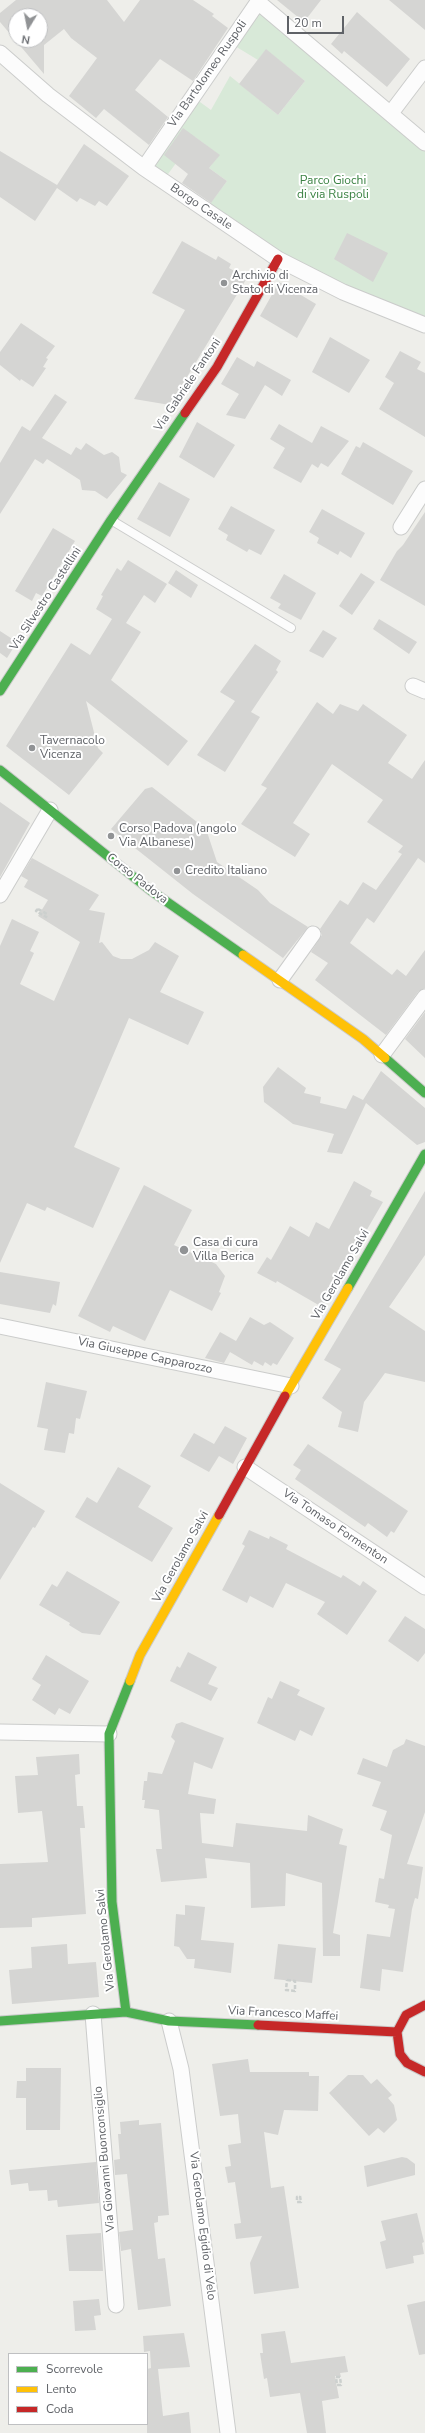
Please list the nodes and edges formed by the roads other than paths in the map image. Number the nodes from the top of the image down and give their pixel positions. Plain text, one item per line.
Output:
1 (0, 53) edge
2 (425, 68) edge
3 (391, 113) junction
4 (425, 143) edge
5 (144, 168) junction
6 (278, 259) junction
7 (425, 325) edge
8 (425, 489) edge
9 (111, 520) junction
10 (401, 527) dead end
11 (291, 628) dead end
12 (0, 691) edge
13 (0, 770) edge
14 (50, 810) junction
15 (0, 895) edge
16 (313, 934) dead end
17 (280, 980) junction
18 (425, 997) edge
19 (382, 1055) junction
20 (425, 1093) edge
21 (425, 1154) edge
22 (0, 1326) edge
23 (291, 1386) junction
24 (245, 1467) junction
25 (425, 1587) edge
26 (0, 1732) edge
27 (108, 1734) junction
28 (425, 2005) edge
29 (126, 2012) junction
30 (93, 2014) junction
31 (168, 2020) junction
32 (0, 2021) edge
33 (397, 2032) junction
34 (425, 2072) edge
35 (116, 2305) dead end
36 (228, 2433) edge

1 - 5 street, Borgo Casale
2 - 3 street
3 - 4 street, Via Bartolomeo Ruspoli
3 - 5 street, Via Bartolomeo Ruspoli
5 - 6 street, Borgo Casale
6 - 7 street, Borgo Casale
6 - 9 street, Via Gabriele Fantoni
8 - 10 street
9 - 11 lane
9 - 12 street, Via Silvestro Castellini
13 - 14 street, Corso Padova
14 - 15 street
14 - 17 street, Corso Padova
16 - 17 street
17 - 19 street, Corso Padova
18 - 19 street
19 - 20 street, Corso Padova
21 - 23 street, Via Gerolamo Salvi
22 - 23 street, Via Giuseppe Capparozzo
23 - 24 street, Via Gerolamo Salvi
24 - 25 street, Via Tomaso Formenton
24 - 27 street, Via Gerolamo Salvi
26 - 27 street
27 - 29 street, Via Gerolamo Salvi
28 - 33 street
29 - 30 street, Via Francesco Maffei
29 - 31 street, Via Francesco Maffei
30 - 32 street, Via Francesco Maffei
30 - 35 street, Via Giovanni Buonconsiglio
31 - 33 street, Via Francesco Maffei
31 - 36 street, Via Gerolamo Egidio di Velo
33 - 34 street

